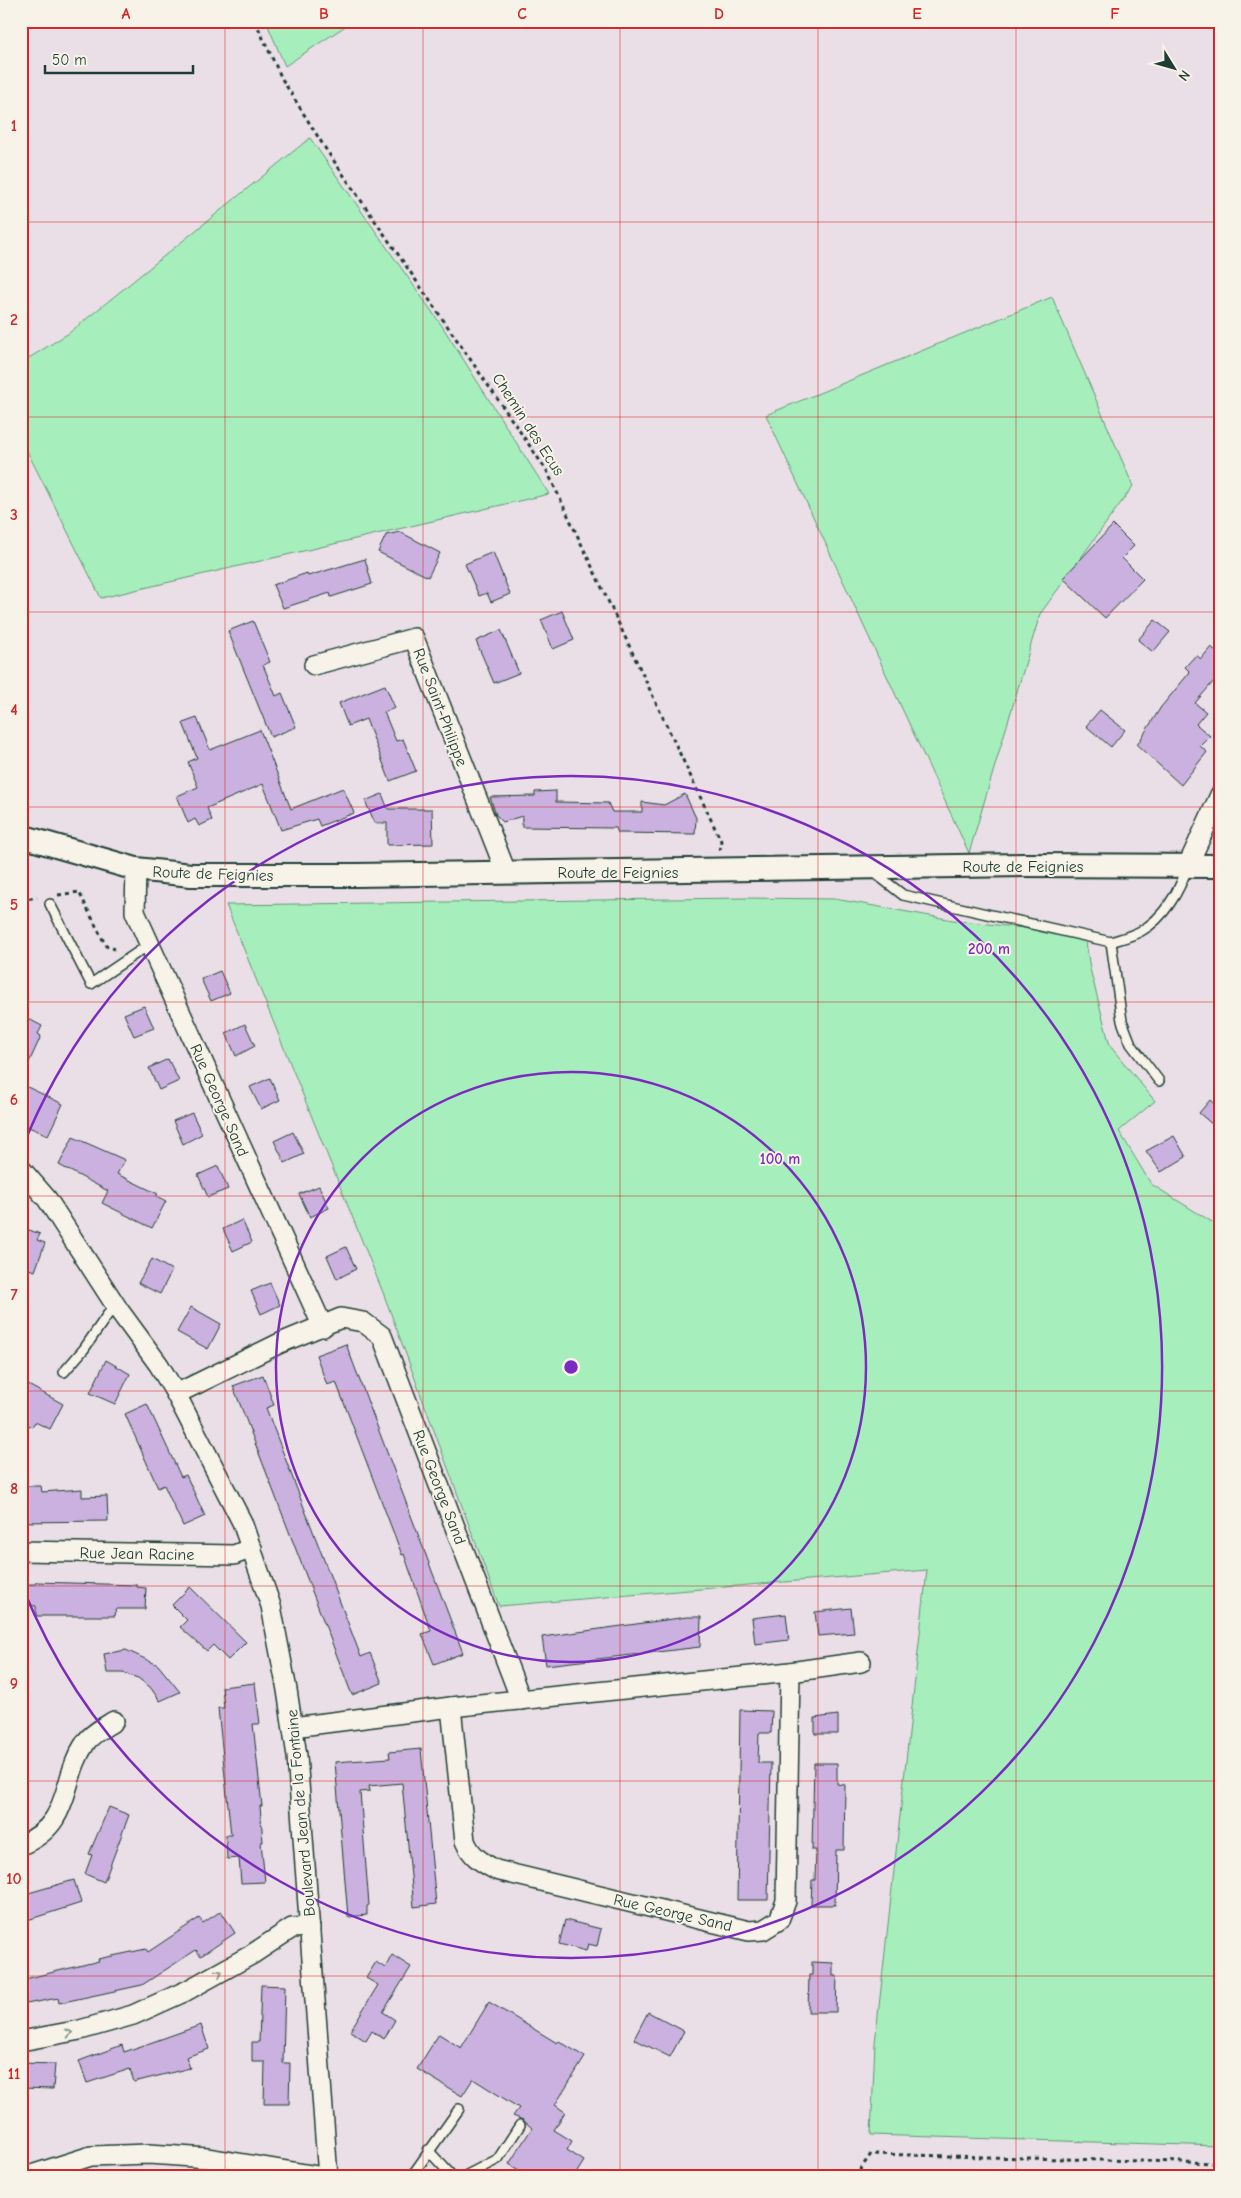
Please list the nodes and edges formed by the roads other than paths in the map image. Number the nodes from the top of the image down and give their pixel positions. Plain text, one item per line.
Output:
1 (314, 665) dead end
2 (1220, 795) edge
3 (21, 836) edge
4 (1220, 866) edge
5 (1187, 867) junction
6 (869, 868) junction
7 (136, 869) junction
8 (506, 872) junction
9 (48, 900) road end
10 (148, 941) junction
11 (1111, 942) junction
12 (1159, 1082) dead end
13 (21, 1169) edge
14 (118, 1308) junction
15 (323, 1327) junction
16 (64, 1372) dead end
17 (176, 1394) junction
18 (252, 1548) junction
19 (21, 1551) edge
20 (861, 1662) dead end
21 (790, 1672) junction
22 (521, 1700) junction
23 (451, 1707) junction
24 (114, 1721) dead end
25 (293, 1727) junction
26 (21, 1845) edge
27 (310, 1927) junction
28 (21, 2042) edge
29 (459, 2109) dead end
30 (520, 2125) dead end
31 (428, 2150) junction
32 (25, 2177) edge
33 (326, 2177) edge
34 (411, 2177) edge
35 (453, 2177) edge
36 (463, 2177) edge

1 - 8 street, Rue Saint-Philippe
2 - 5 street
3 - 7 street, Route de Feignies
4 - 5 street, Route de Feignies
5 - 6 street, Route de Feignies
5 - 11 lane
6 - 8 street, Route de Feignies
6 - 11 lane
7 - 8 street, Route de Feignies
7 - 10 street, Rue George Sand
9 - 10 lane
10 - 15 street, Rue George Sand
11 - 12 lane
13 - 14 street, Boulevard Jean de la Fontaine
14 - 16 lane
14 - 17 street, Boulevard Jean de la Fontaine
15 - 17 street, Rue George Sand
15 - 22 street, Rue George Sand
17 - 18 street, Boulevard Jean de la Fontaine
18 - 19 street, Rue Jean Racine
18 - 25 street, Boulevard Jean de la Fontaine
20 - 21 street
21 - 22 street
21 - 23 street, Rue George Sand
22 - 23 street
23 - 25 street
24 - 26 street
25 - 27 street, Boulevard Jean de la Fontaine
28 -> 27 street
27 - 33 street, Boulevard Jean de la Fontaine
29 - 31 lane
30 - 36 lane
31 - 34 lane
31 - 35 lane
32 - 33 street

